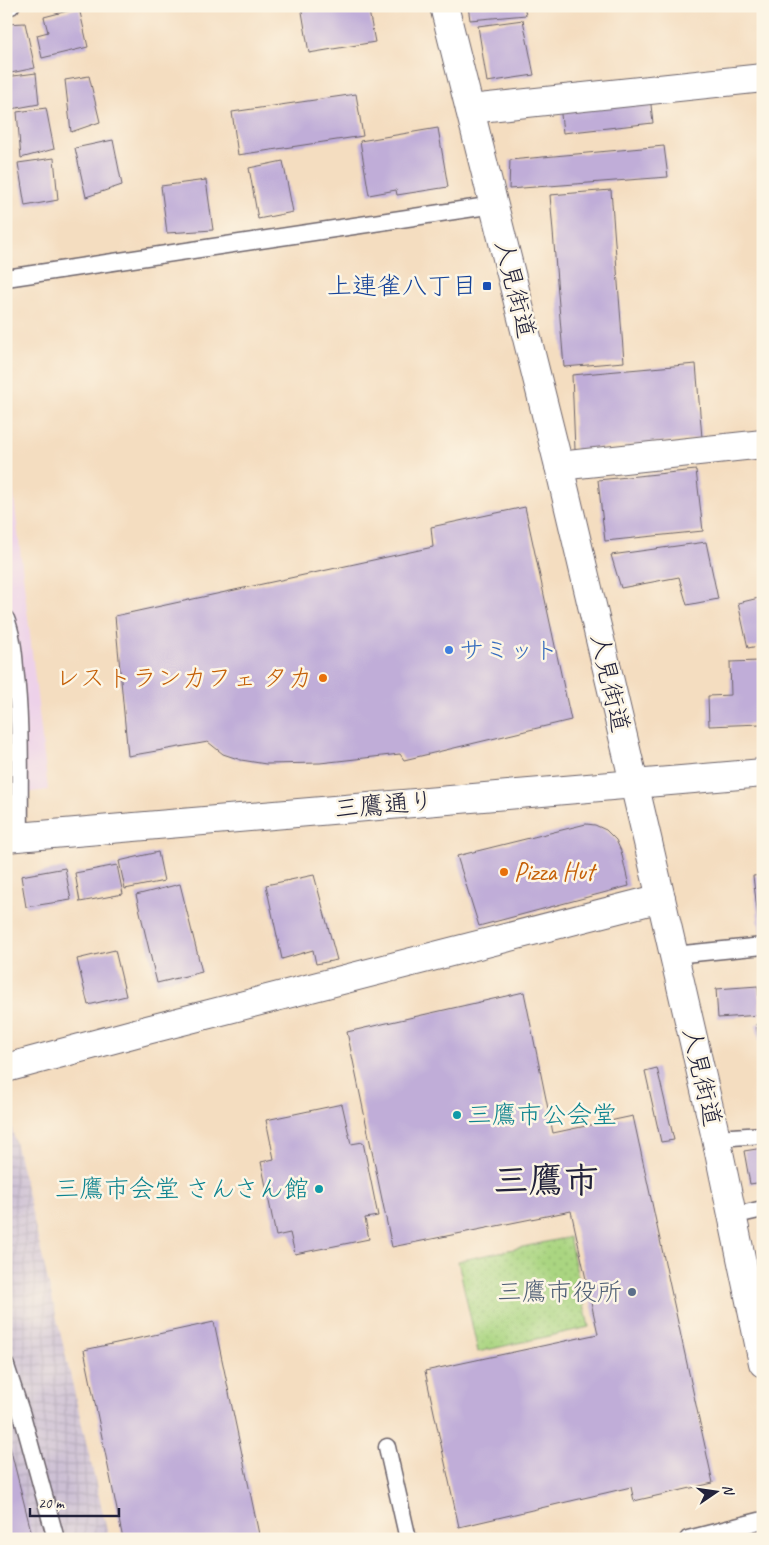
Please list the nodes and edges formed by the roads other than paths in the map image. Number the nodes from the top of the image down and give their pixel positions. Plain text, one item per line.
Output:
1 (11, 6) edge
2 (444, 6) edge
3 (6, 7) edge
4 (763, 78) edge
5 (470, 109) junction
6 (494, 205) junction
7 (6, 278) edge
8 (763, 444) edge
9 (559, 466) junction
10 (6, 619) edge
11 (763, 773) edge
12 (634, 783) junction
13 (13, 837) edge
14 (661, 898) junction
15 (763, 946) edge
16 (674, 956) junction
17 (6, 1068) edge
18 (763, 1135) edge
19 (716, 1138) junction
20 (763, 1210) edge
21 (732, 1216) junction
22 (763, 1363) edge
23 (6, 1366) edge
24 (387, 1447) dead end
25 (763, 1520) edge
26 (56, 1539) edge
27 (408, 1539) edge
28 (688, 1539) edge

1 - 3 lane
2 - 5 main road, 人見街道
4 - 5 main road
5 - 6 main road, 人見街道
6 - 7 lane
6 - 9 main road, 人見街道
8 - 9 main road
9 - 12 main road, 人見街道
10 - 13 lane
11 - 12 main road, 三鷹通り
12 - 13 main road, 三鷹通り
12 - 14 main road, 人見街道
14 - 16 main road, 人見街道
14 - 17 main road
15 - 16 lane
16 - 19 main road, 人見街道
18 - 19 lane
19 - 21 main road, 人見街道
20 - 21 lane
21 - 22 main road, 人見街道
23 - 26 lane
24 - 27 lane
25 - 28 lane

